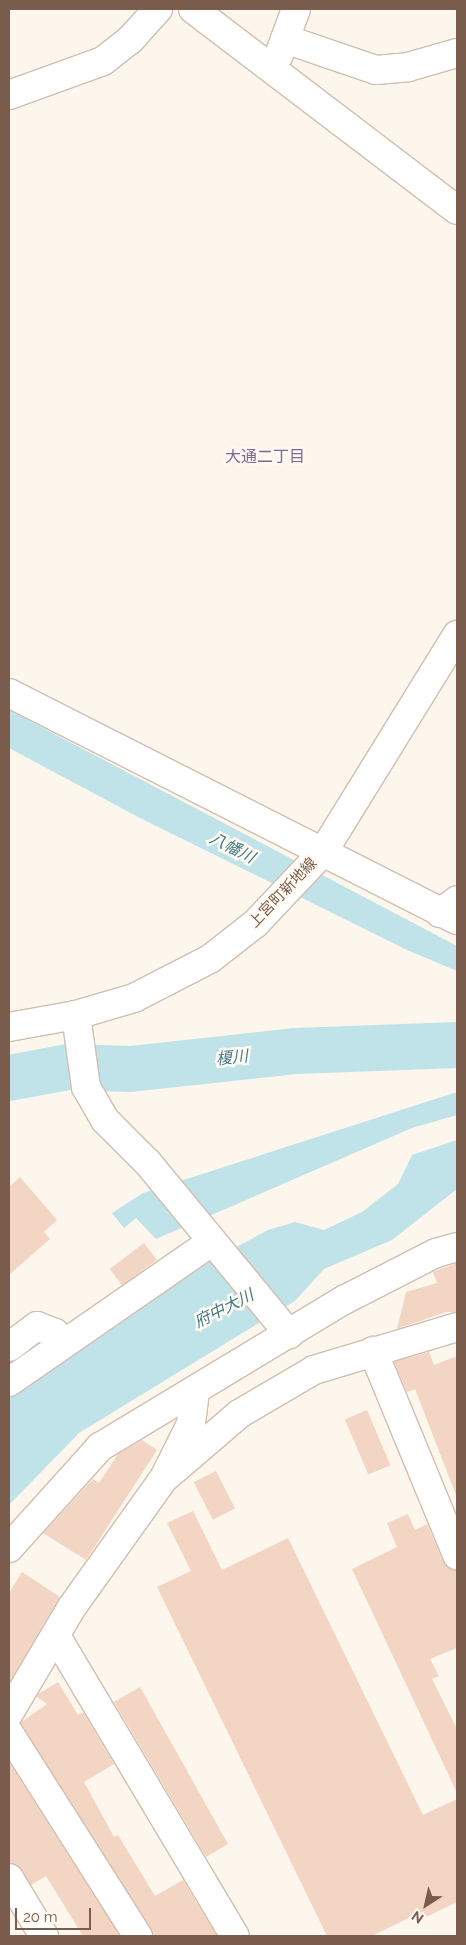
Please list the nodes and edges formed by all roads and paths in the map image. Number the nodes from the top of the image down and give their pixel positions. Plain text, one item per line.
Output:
1 (158, 9) edge
2 (193, 9) edge
3 (296, 9) edge
4 (285, 39) junction
5 (457, 53) edge
6 (273, 70) junction
7 (9, 95) edge
8 (457, 210) edge
9 (457, 634) edge
10 (9, 693) edge
11 (316, 860) junction
12 (451, 911) edge
13 (76, 1015) junction
14 (9, 1027) edge
15 (215, 1246) junction
16 (457, 1247) edge
17 (283, 1327) junction
18 (457, 1327) edge
19 (64, 1343) junction
20 (9, 1347) edge
21 (373, 1351) junction
22 (9, 1382) edge
23 (196, 1391) junction
24 (164, 1478) junction
25 (9, 1548) edge
26 (457, 1555) edge
27 (56, 1636) junction
28 (9, 1714) edge
29 (9, 1733) edge
30 (9, 1878) edge
31 (44, 1936) edge
32 (138, 1936) edge
33 (235, 1936) edge

1 - 7 street
2 - 6 street
3 - 4 street
4 - 5 street
4 - 6 street
6 - 8 street
9 - 11 street, 上宮町新地線
10 - 11 street
11 - 12 street
11 - 13 street, 上宮町新地線
13 - 14 street, 上宮町新地線
13 - 15 street
15 - 17 street
15 - 19 street
16 - 17 street
17 - 23 street
18 - 21 street
19 - 20 street
19 - 22 street
21 - 24 street
21 - 26 street
23 - 24 street
23 - 25 street
24 - 27 street
27 - 28 street
27 - 33 street
29 - 32 street
30 - 31 street

